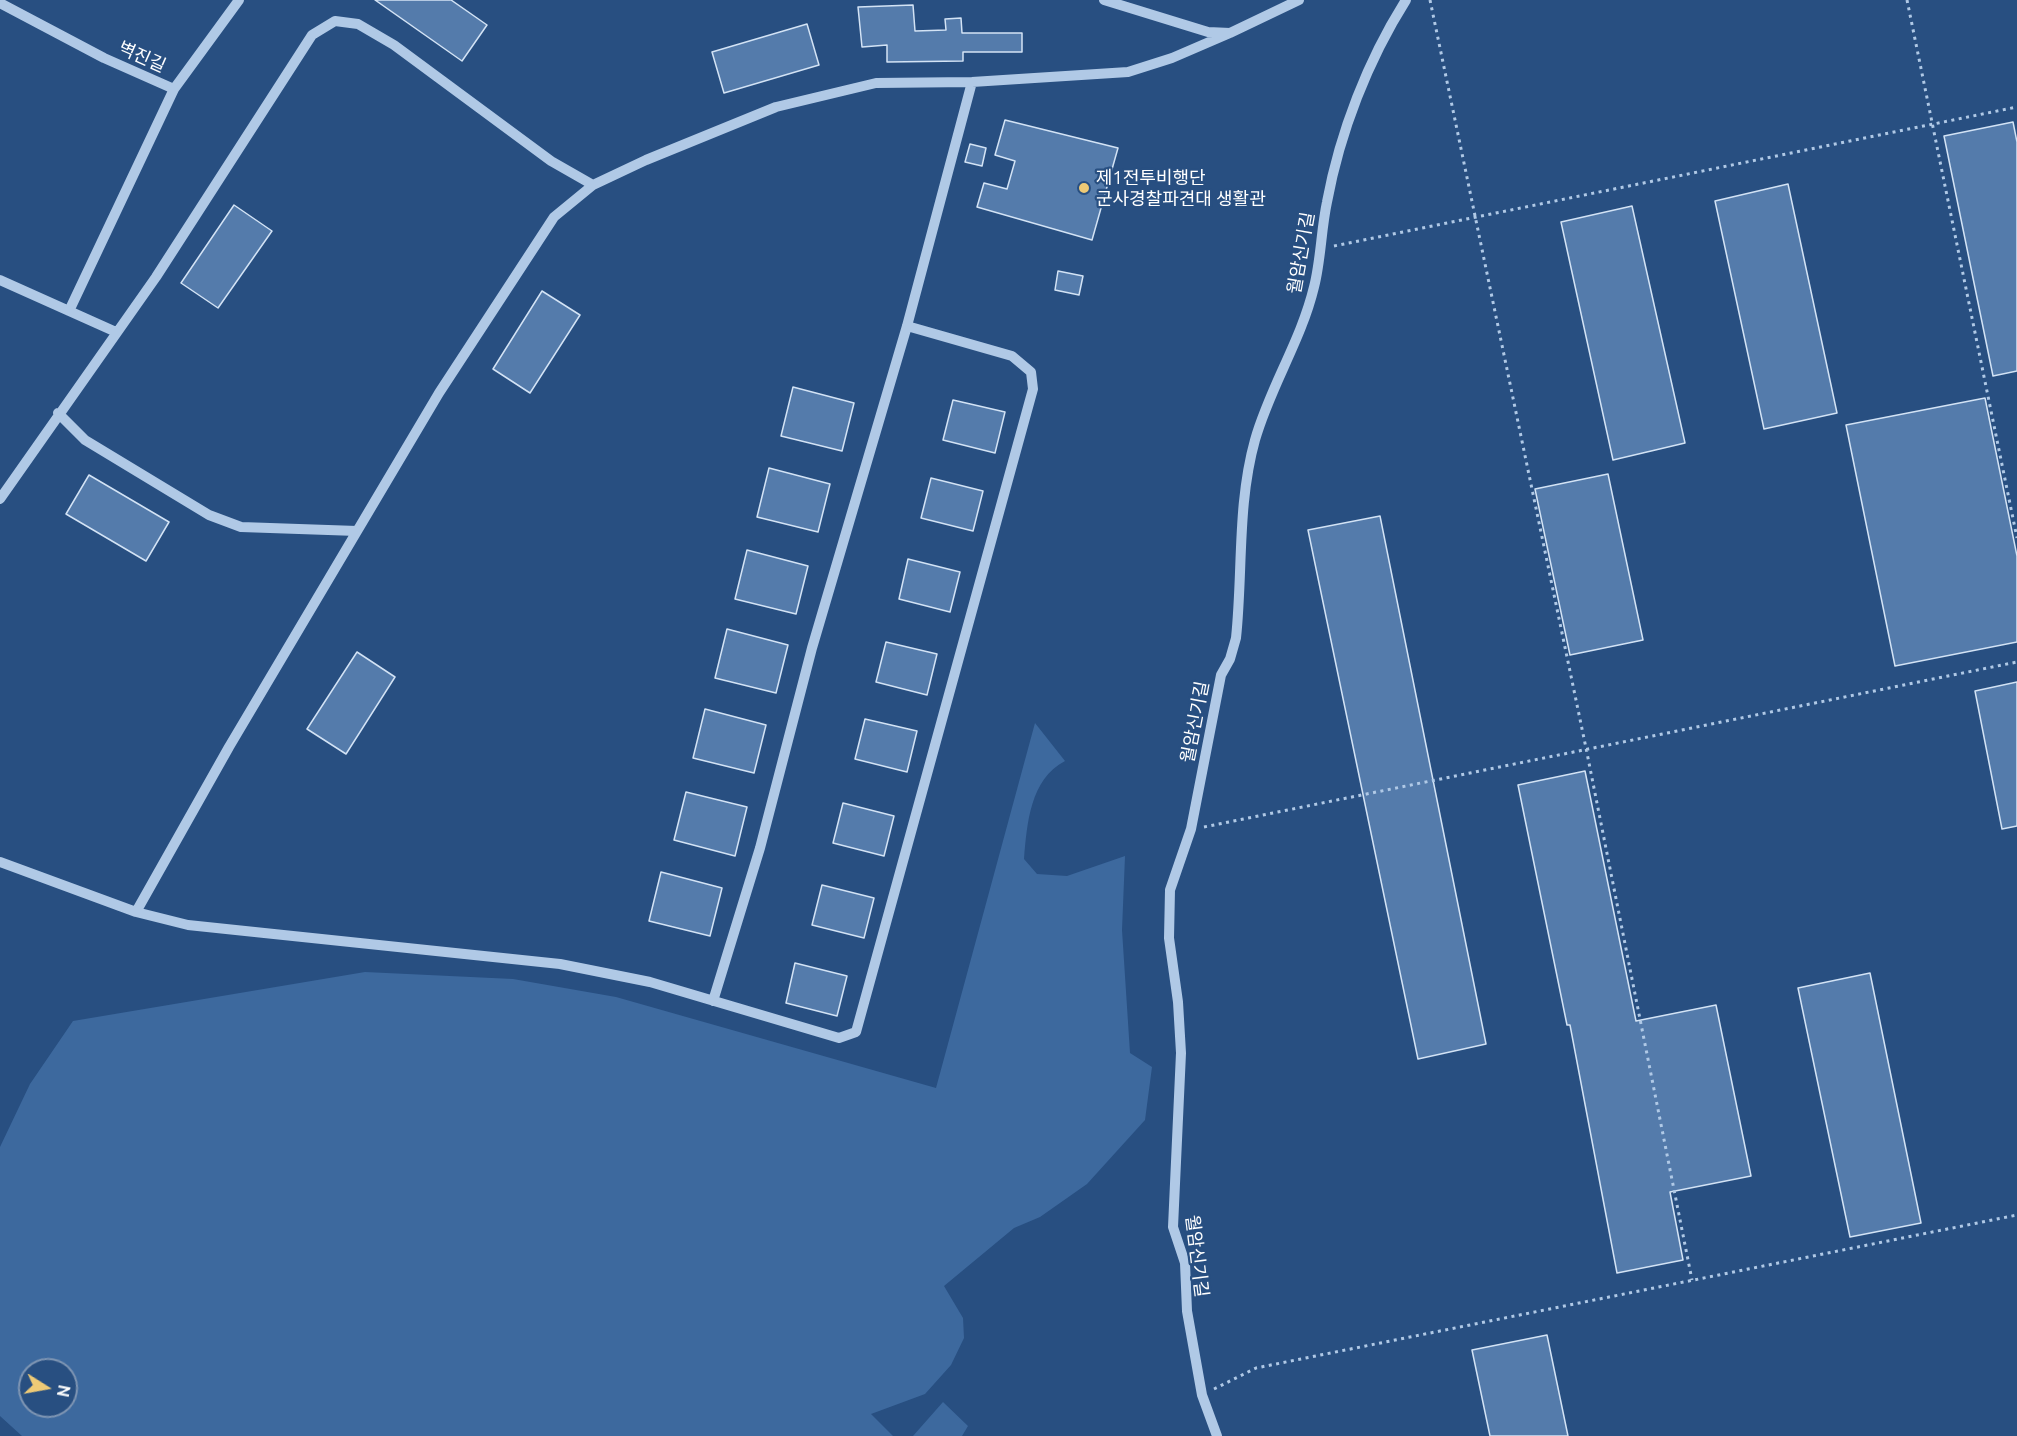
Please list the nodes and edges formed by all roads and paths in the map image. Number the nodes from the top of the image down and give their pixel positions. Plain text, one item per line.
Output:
1 (239, 0) edge
2 (1104, 0) edge
3 (1299, 0) edge
4 (1406, 0) edge
5 (1430, 0) edge
6 (1907, 0) edge
7 (0, 3) edge
8 (1230, 33) junction
9 (972, 82) junction
10 (174, 88) junction
11 (2017, 107) edge
12 (1933, 125) junction
13 (592, 185) junction
14 (1476, 218) junction
15 (1319, 249) junction
16 (0, 280) edge
17 (69, 311) junction
18 (907, 326) junction
19 (116, 332) junction
20 (58, 413) junction
21 (0, 499) edge
22 (357, 531) junction
23 (2017, 538) edge
24 (2017, 662) edge
25 (1586, 748) junction
26 (1191, 829) junction
27 (0, 862) edge
28 (136, 912) junction
29 (713, 1001) junction
30 (2017, 1215) edge
31 (1692, 1280) junction
32 (1202, 1395) junction
33 (1217, 1436) edge

1 - 10 street, 벽진길
2 - 8 street
3 - 8 street
4 - 15 street, 월암신기길
5 - 14 path
6 - 12 path
7 - 10 street, 벽진길
8 - 9 street
9 - 13 street
9 - 18 street
10 - 17 street
11 - 12 path
12 - 14 path
12 - 23 path
13 - 19 street
13 - 22 street
14 - 15 path
14 - 25 path
15 - 26 street, 월암신기길
16 - 17 street
17 - 19 street
18 - 29 street
18 - 29 street
19 - 20 street
20 - 21 street
20 - 22 street
22 - 28 street
24 - 25 path
25 - 26 path
25 - 31 path
26 - 32 street, 월암신기길
27 - 28 street
28 - 29 street
30 - 31 path
31 - 32 path
32 - 33 street, 월암신기길

